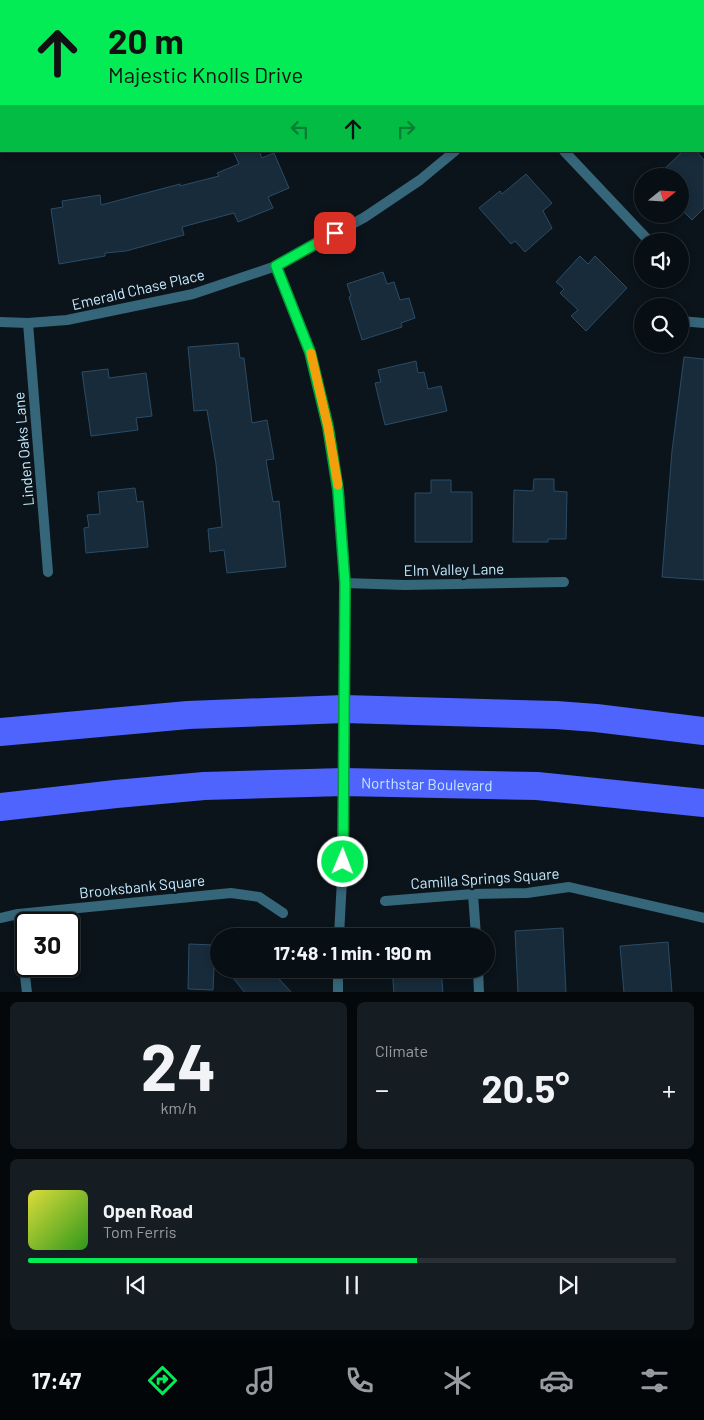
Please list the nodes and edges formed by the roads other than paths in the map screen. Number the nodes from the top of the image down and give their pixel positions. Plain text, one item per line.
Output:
1 (454, 152) edge
2 (565, 152) edge
3 (641, 233) edge
4 (276, 266) junction
5 (0, 322) edge
6 (689, 322) edge
7 (28, 323) junction
8 (704, 323) edge
9 (48, 572) dead end
10 (564, 582) dead end
11 (345, 583) junction
12 (344, 709) junction
13 (704, 731) edge
14 (0, 732) edge
15 (344, 782) junction
16 (704, 803) edge
17 (0, 807) edge
18 (473, 894) junction
19 (385, 900) dead end
20 (37, 912) edge
21 (282, 913) dead end
22 (15, 915) edge
23 (0, 918) edge
24 (704, 918) edge
25 (340, 928) edge
26 (475, 928) edge
27 (25, 977) edge
28 (338, 978) edge
29 (478, 978) edge
30 (27, 992) edge
31 (338, 992) edge
32 (479, 992) edge

1 - 4 street, Emerald Chase Place
2 - 3 street
4 - 7 street, Emerald Chase Place
4 - 11 street
5 - 7 street, Emerald Chase Place
6 - 8 street
7 - 9 street, Linden Oaks Lane
10 - 11 street, Elm Valley Lane
11 - 12 street
12 - 13 main road
12 - 14 main road
12 - 15 street
15 - 16 main road, Northstar Boulevard
15 - 17 main road, Northstar Boulevard
15 - 25 street
18 - 19 street, Camilla Springs Square
18 - 24 street, Camilla Springs Square
18 - 26 street
20 - 21 street, Brooksbank Square
22 - 23 street, Brooksbank Square
27 - 30 street
28 - 31 street
29 - 32 street

